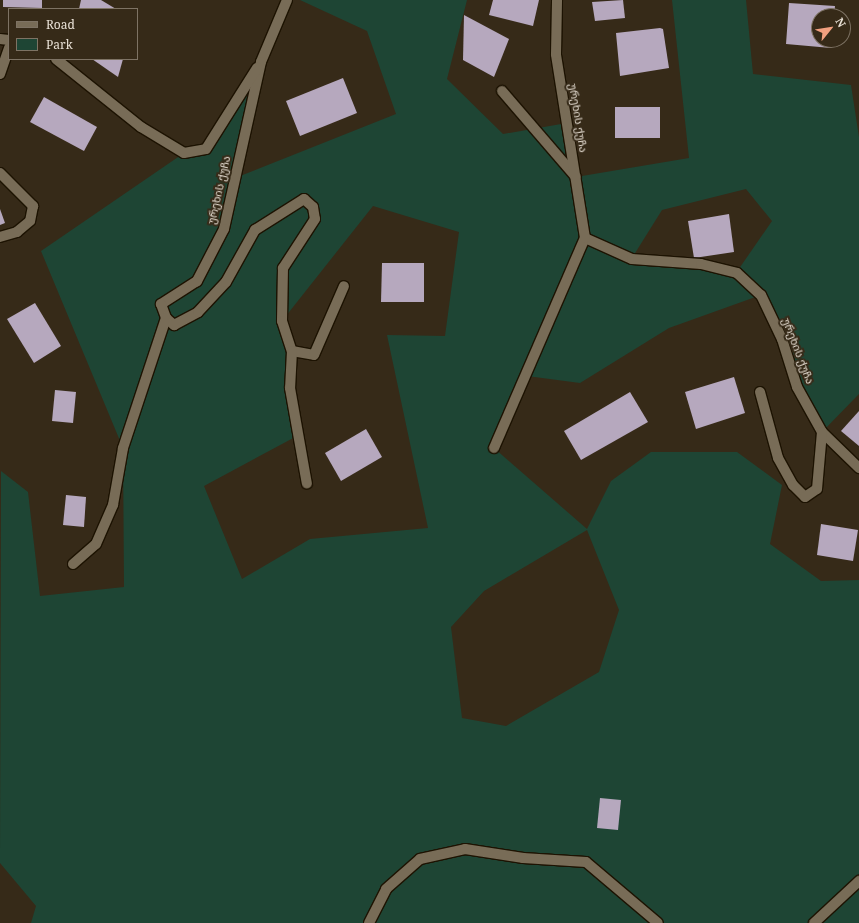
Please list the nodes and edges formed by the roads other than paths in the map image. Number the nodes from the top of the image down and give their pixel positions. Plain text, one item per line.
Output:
1 (287, 0) edge
2 (557, 0) edge
3 (8, 51) edge
4 (57, 60) edge
5 (261, 62) junction
6 (0, 74) edge
7 (502, 91) dead end
8 (0, 173) edge
9 (576, 177) junction
10 (0, 237) edge
11 (585, 238) junction
12 (344, 286) dead end
13 (166, 318) junction
14 (292, 351) junction
15 (760, 392) dead end
16 (822, 432) junction
17 (494, 448) dead end
18 (859, 468) edge
19 (307, 484) dead end
20 (73, 564) dead end
21 (859, 881) edge
22 (369, 923) edge
23 (658, 923) edge
24 (814, 923) edge

1 - 5 street, ურეხის ქუჩა
2 - 9 street, ურეხის ქუჩა
3 - 6 street
4 - 5 street, ურეხის ქუჩა
5 - 13 street, ურეხის ქუჩა
7 - 9 street
8 - 10 street
9 - 11 street, ურეხის ქუჩა
11 - 16 street, ურეხის ქუჩა
11 - 17 street
12 - 14 street
13 - 14 street
13 - 20 street
14 - 19 street
15 - 16 street
16 - 18 street, ურეხის ქუჩა
21 - 24 street
22 - 23 street

